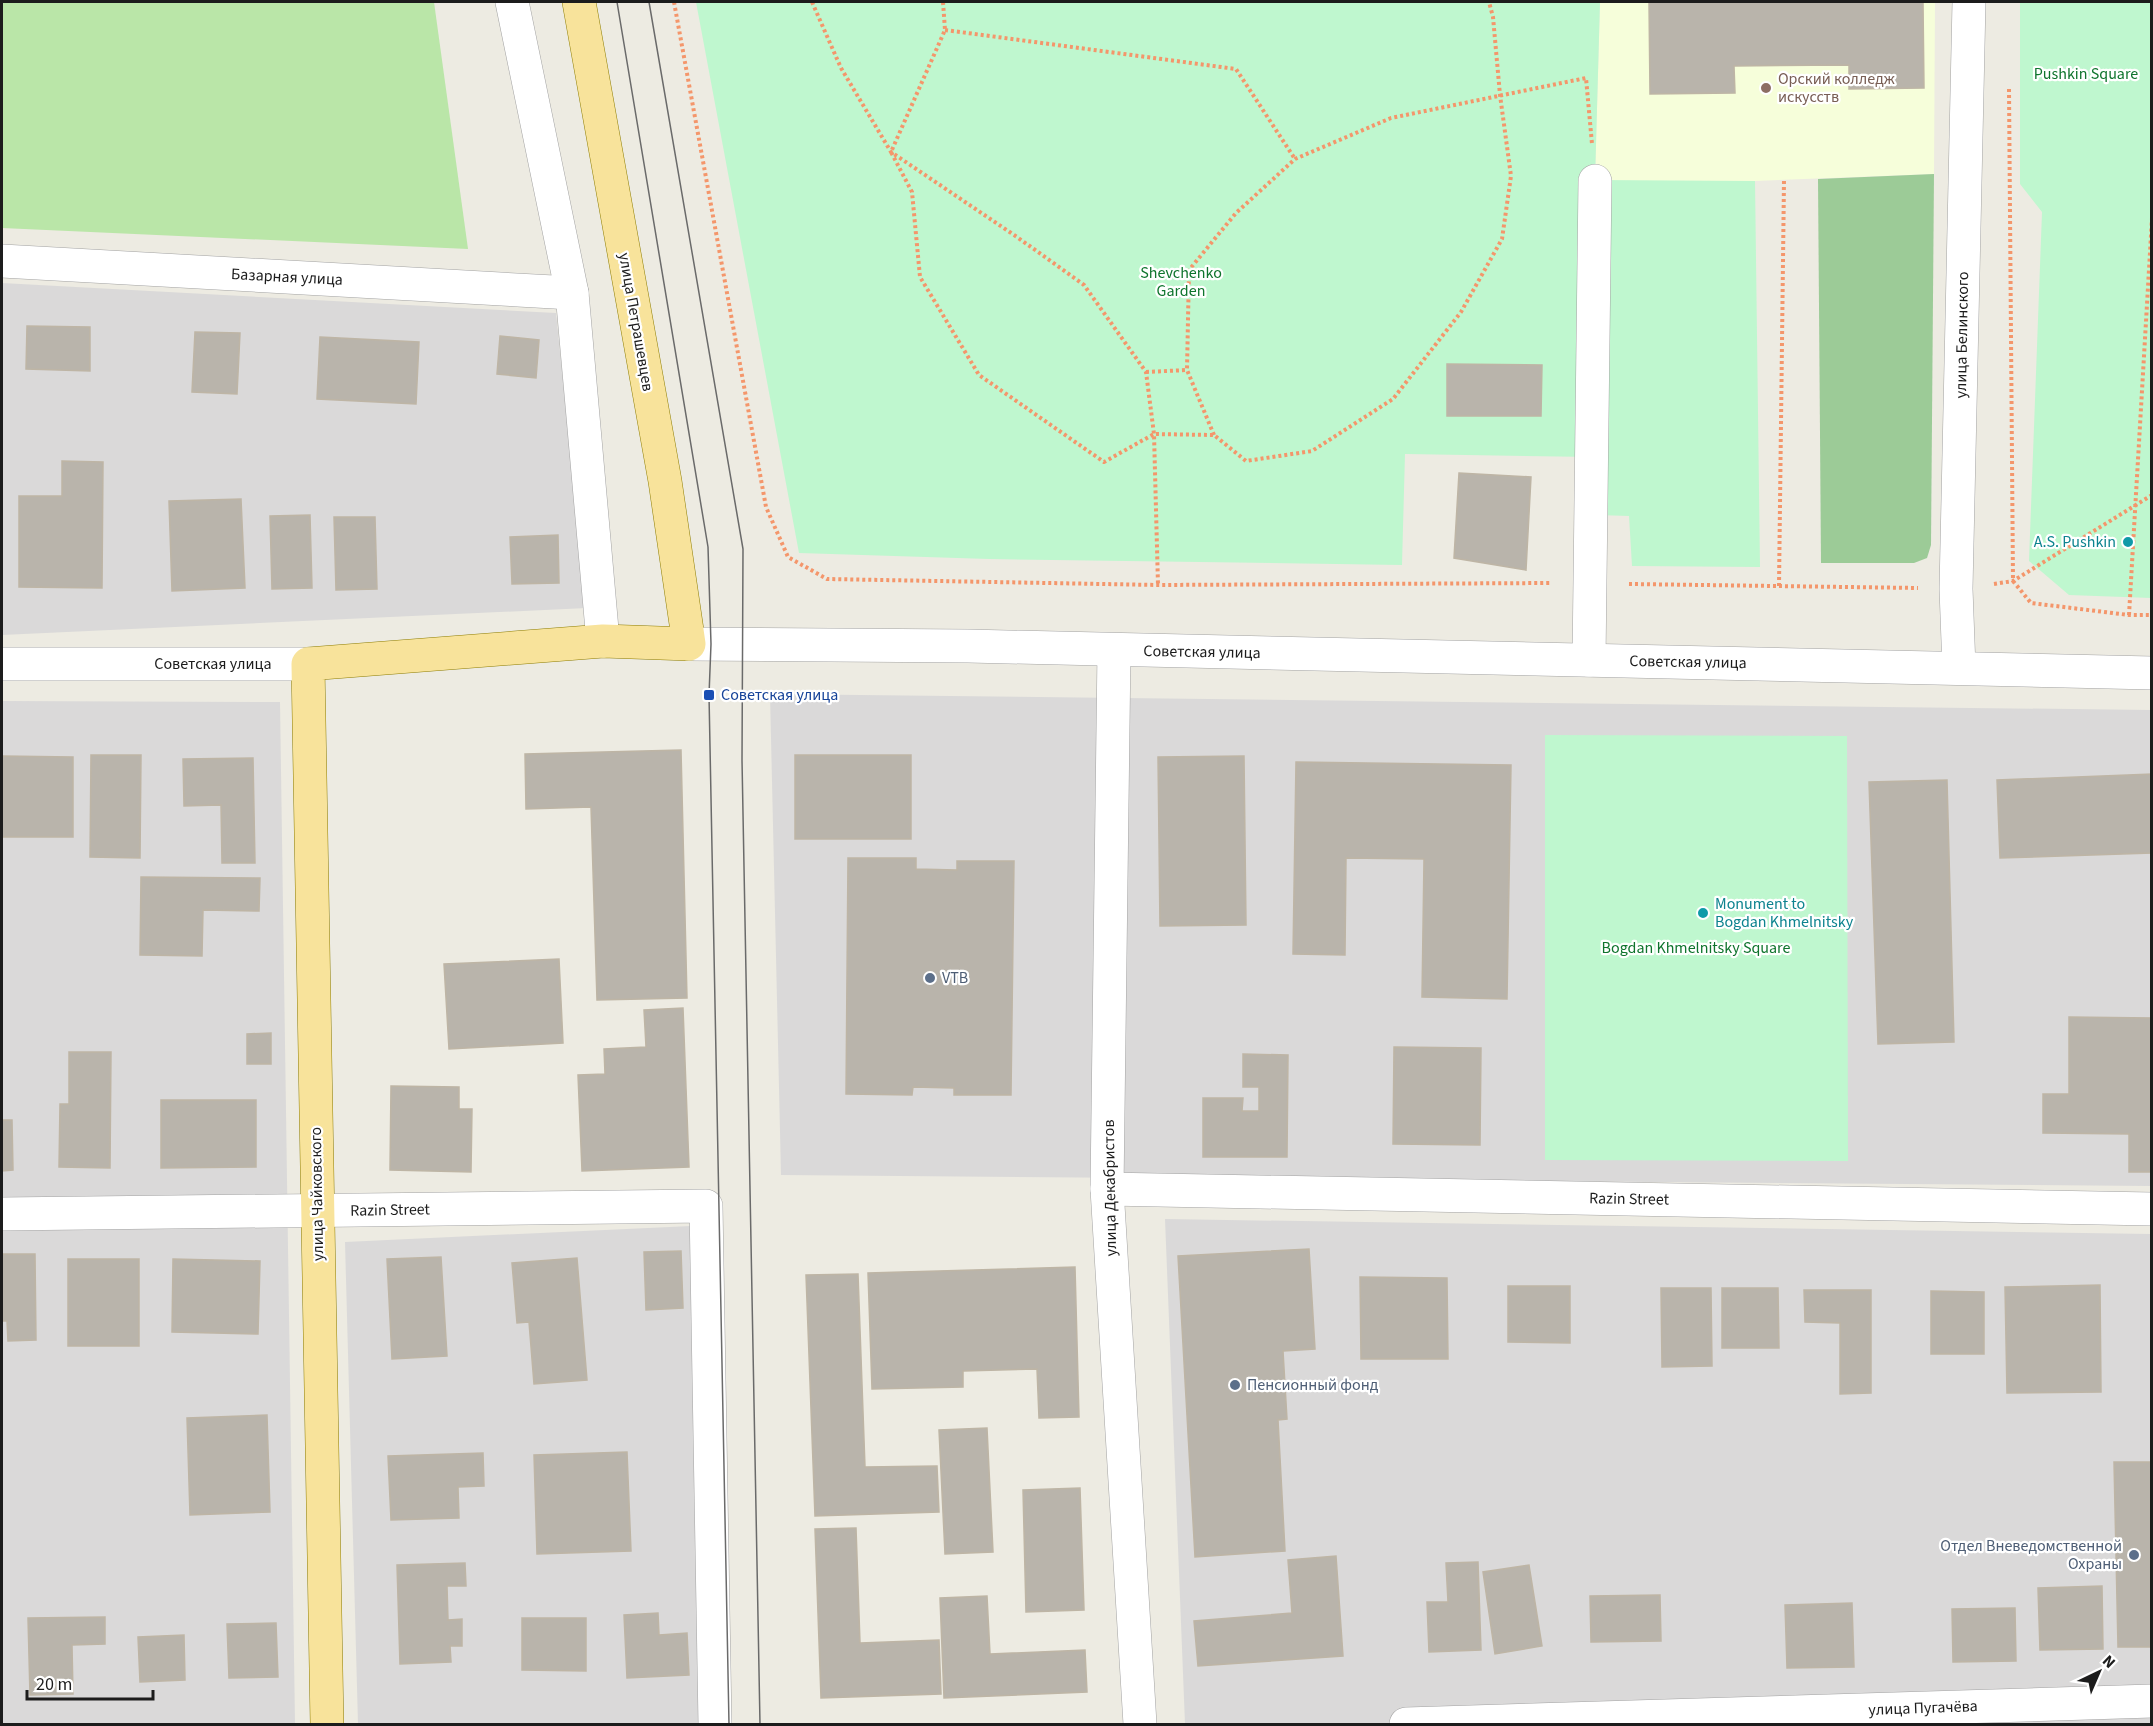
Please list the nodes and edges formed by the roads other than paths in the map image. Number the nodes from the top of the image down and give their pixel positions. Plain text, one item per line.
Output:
1 (512, 2) edge
2 (579, 2) edge
3 (1969, 2) edge
4 (1595, 181) road end
5 (2, 261) edge
6 (572, 292) junction
7 (603, 640) junction
8 (689, 644) junction
9 (1114, 650) junction
10 (1589, 660) junction
11 (2, 664) edge
12 (308, 664) junction
13 (1959, 668) junction
14 (2151, 673) edge
15 (1107, 1189) junction
16 (2151, 1209) edge
17 (318, 1211) junction
18 (2, 1214) edge
19 (2151, 1701) edge
20 (327, 1725) edge
21 (715, 1725) edge
22 (1140, 1725) edge
23 (1406, 1725) edge

1 - 6 street
2 - 8 main road, улица Петрашевцев
3 - 13 street, улица Белинского
4 - 10 street
5 - 6 street, Базарная улица
6 - 7 street
7 - 8 main road, Советская улица
7 - 12 main road, Советская улица
8 - 9 street, Советская улица
9 - 10 street, Советская улица
9 - 15 street, улица Декабристов
10 - 13 street, Советская улица
11 - 12 street, Советская улица
12 - 17 main road, улица Чайковского
13 - 14 street, Советская улица
15 - 16 street, Razin Street
15 - 22 street, улица Декабристов
17 - 18 street, Razin Street
17 - 20 main road, улица Чайковского
17 - 21 street, Razin Street
19 - 23 street, улица Пугачёва

